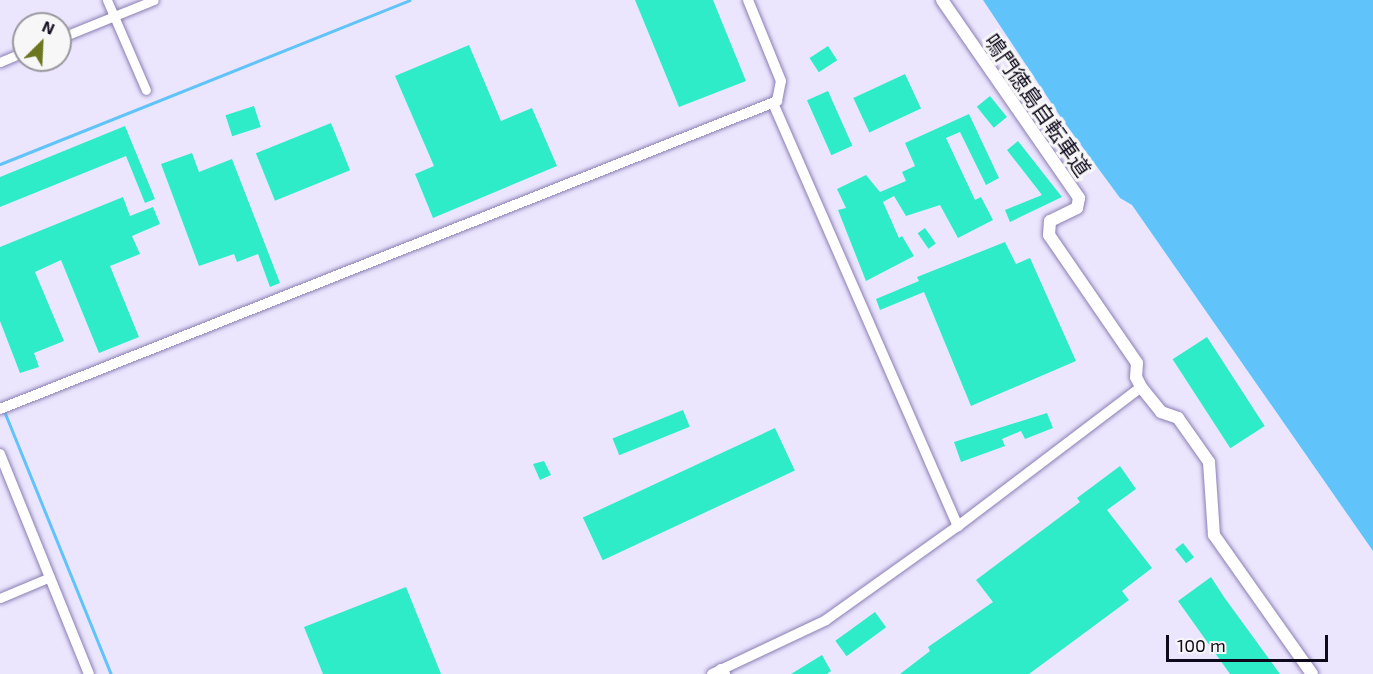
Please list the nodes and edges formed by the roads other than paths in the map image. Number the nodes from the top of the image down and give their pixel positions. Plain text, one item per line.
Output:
1 (107, 0) edge
2 (154, 0) edge
3 (748, 0) edge
4 (942, 0) edge
5 (114, 16) junction
6 (72, 33) edge
7 (146, 90) dead end
8 (773, 103) junction
9 (1141, 387) junction
10 (0, 409) edge
11 (0, 454) edge
12 (958, 526) junction
13 (50, 577) junction
14 (0, 598) edge
15 (719, 673) edge
16 (89, 674) edge
17 (1311, 674) edge

1 - 5 street
2 - 5 street
3 - 8 street
4 - 9 main road, 鳴門徳島自転車道
5 - 6 street
5 - 7 street
8 - 10 street
8 - 12 street
9 - 12 street
9 - 17 main road, 鳴門徳島自転車道
11 - 13 street
12 - 15 street
13 - 14 street
13 - 16 street

